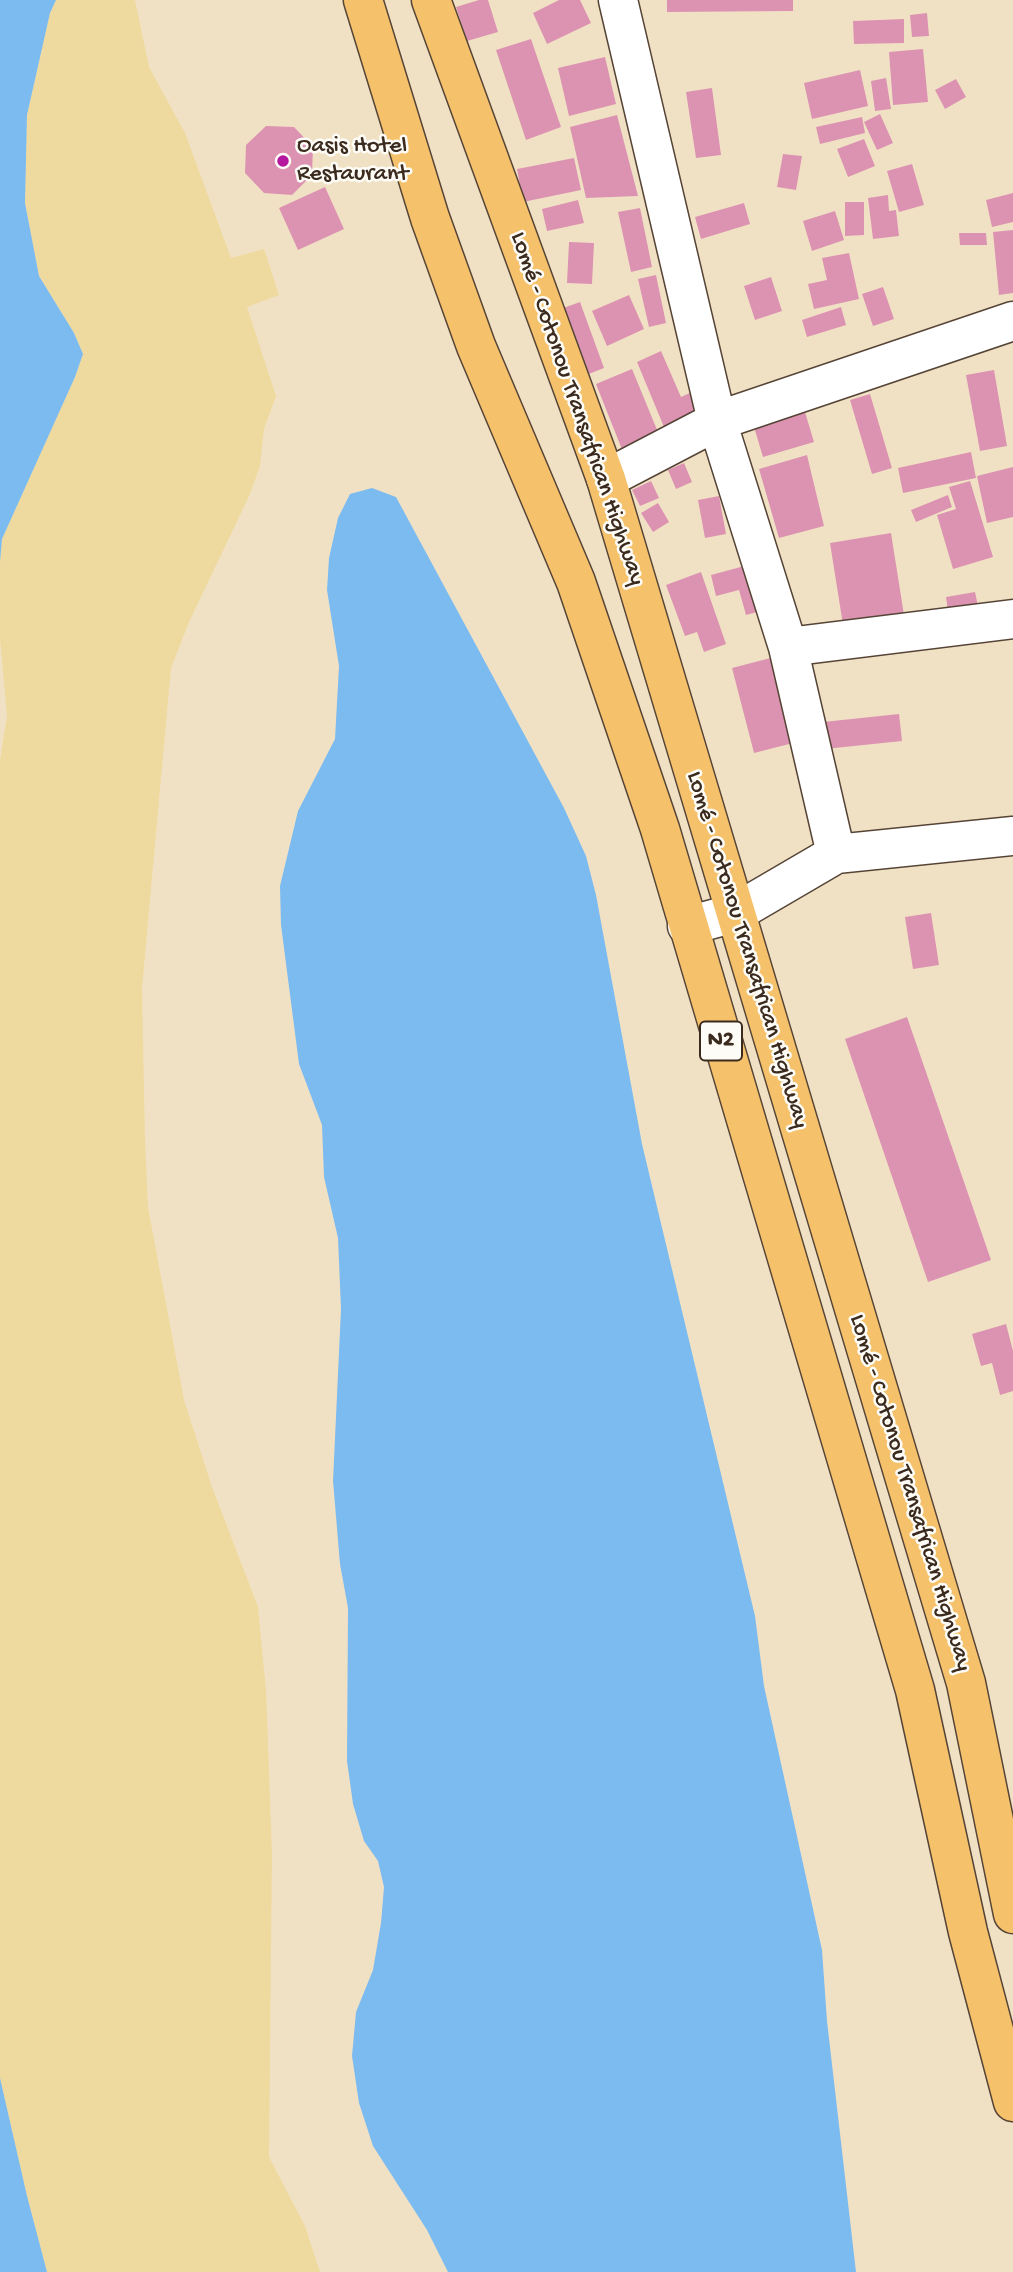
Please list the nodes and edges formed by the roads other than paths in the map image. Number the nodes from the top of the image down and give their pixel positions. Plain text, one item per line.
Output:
1 (363, 0) edge
2 (431, 0) edge
3 (618, 0) edge
4 (1013, 321) edge
5 (717, 421) junction
6 (606, 479) junction
7 (1013, 619) edge
8 (788, 648) junction
9 (1013, 836) edge
10 (836, 854) junction
11 (735, 913) junction
12 (687, 926) junction
13 (1013, 1914) edge
14 (1013, 2102) edge

1 - 12 highway, N2
2 - 6 highway, Lomé - Cotonou Transafrican Highway / N2
3 - 5 street
4 - 5 street
5 - 6 street
5 - 8 street
6 - 11 highway, Lomé - Cotonou Transafrican Highway / N2
7 - 8 street
8 - 10 street
9 - 10 street
10 - 11 street
11 - 12 street
11 - 13 highway, Lomé - Cotonou Transafrican Highway / N2
12 - 14 highway, N2

